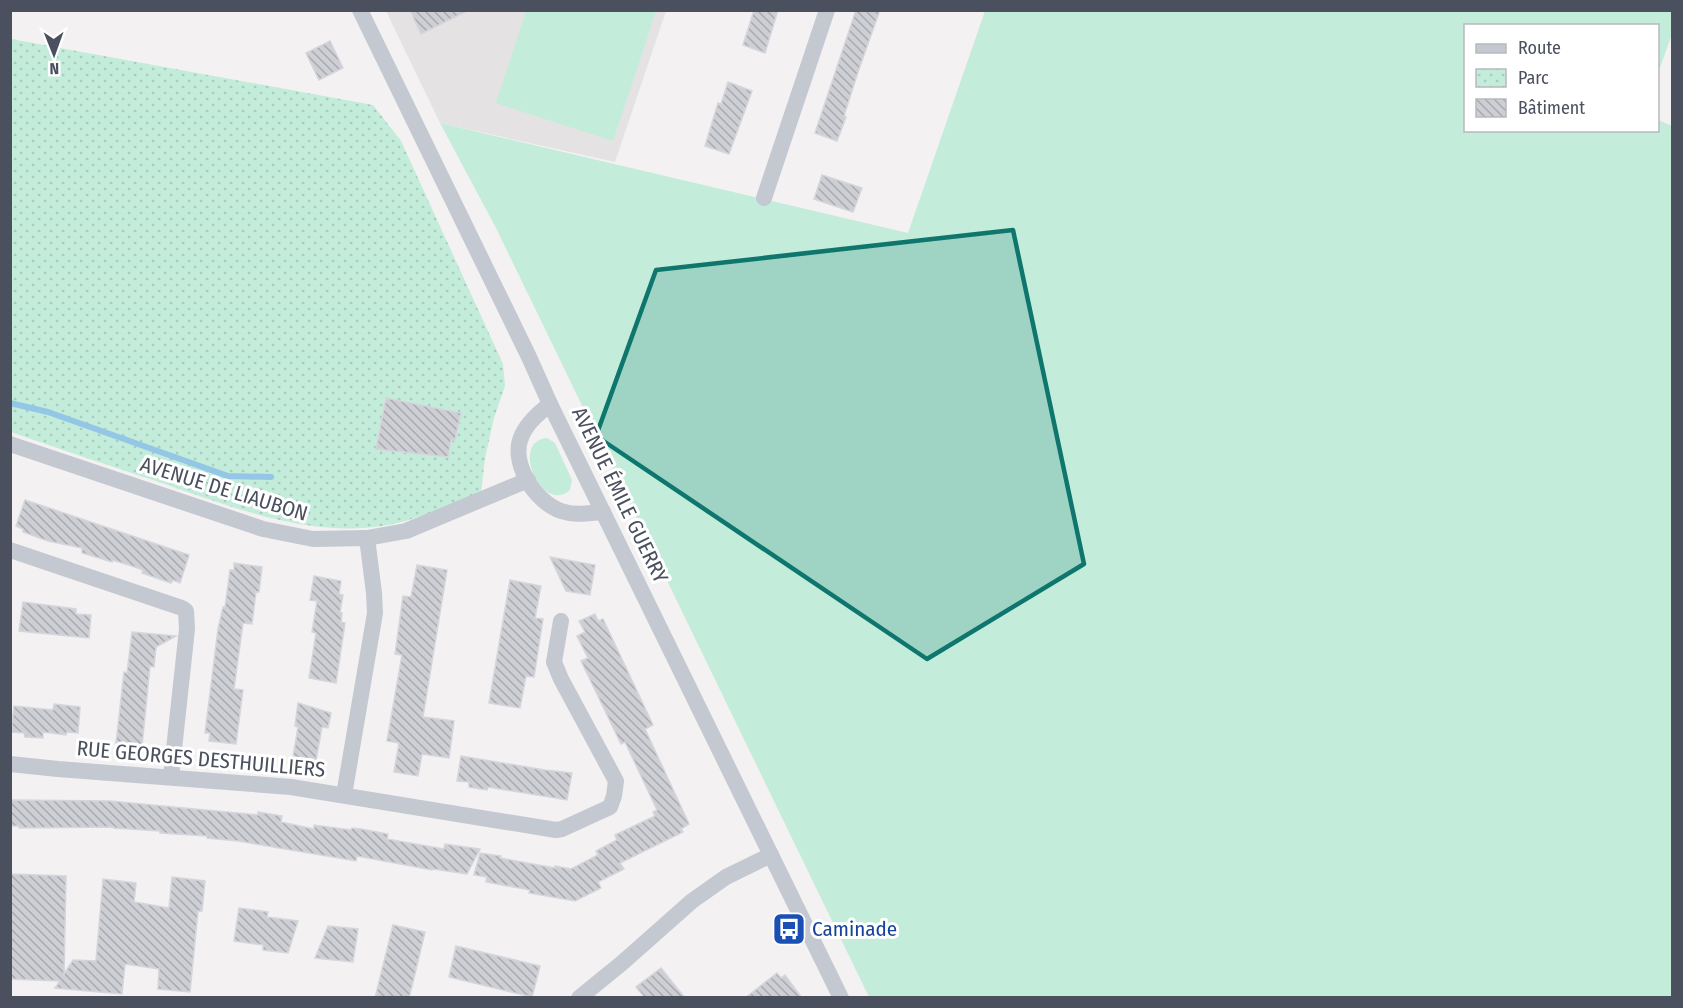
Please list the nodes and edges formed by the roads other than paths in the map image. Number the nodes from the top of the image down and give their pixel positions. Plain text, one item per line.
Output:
1 (360, 10) edge
2 (827, 10) edge
3 (764, 198) dead end
4 (550, 404) junction
5 (10, 444) edge
6 (528, 480) junction
7 (603, 512) junction
8 (367, 538) junction
9 (10, 550) edge
10 (561, 621) dead end
11 (10, 764) edge
12 (171, 777) junction
13 (344, 795) junction
14 (771, 855) junction
15 (579, 998) edge
16 (841, 998) edge

1 - 4 street, AVENUE ÉMILE GUERRY
2 - 3 street
4 - 6 street
4 - 7 street, AVENUE ÉMILE GUERRY
5 - 8 street, AVENUE DE LIAUBON
6 - 7 street
6 - 8 street, AVENUE DE LIAUBON
7 - 14 street, AVENUE ÉMILE GUERRY
8 - 13 street, RUE GEORGES DESTHUILLIERS
9 - 12 street
10 - 13 street
11 - 12 street, RUE GEORGES DESTHUILLIERS
12 - 13 street, RUE GEORGES DESTHUILLIERS
14 - 15 street
14 - 16 street, AVENUE ÉMILE GUERRY

